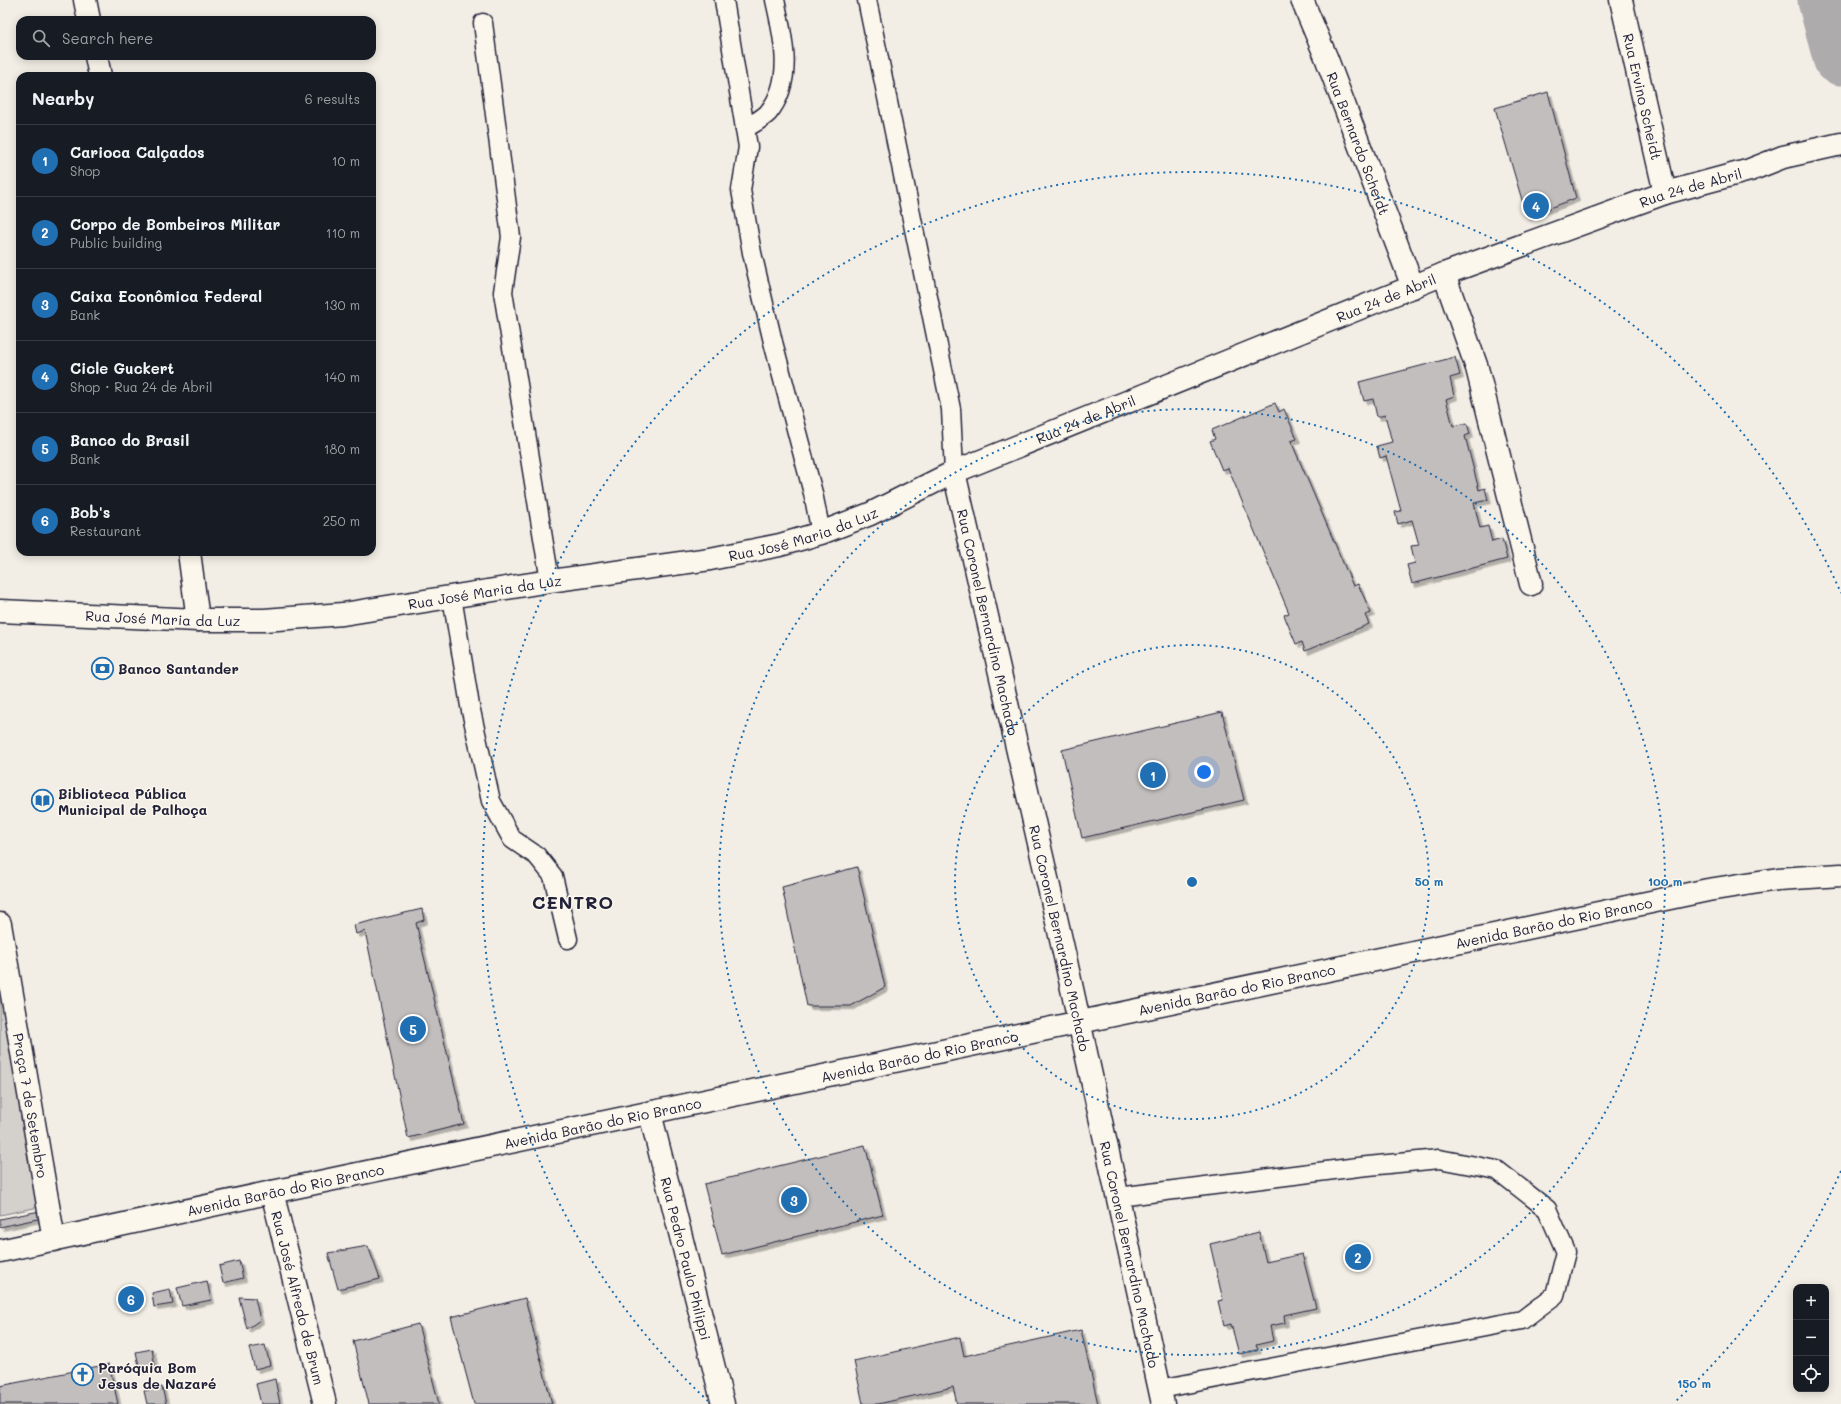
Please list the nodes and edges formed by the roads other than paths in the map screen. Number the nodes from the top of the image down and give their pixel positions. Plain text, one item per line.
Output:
1 (85, 0) edge
2 (724, 0) edge
3 (775, 0) edge
4 (867, 0) edge
5 (1302, 0) edge
6 (1621, 0) edge
7 (88, 16) edge
8 (483, 23) dead end
9 (97, 60) edge
10 (99, 72) edge
11 (745, 129) junction
12 (1834, 146) edge
13 (1665, 193) junction
14 (1444, 274) junction
15 (1413, 287) junction
16 (954, 472) junction
17 (820, 533) junction
18 (190, 556) edge
19 (550, 581) junction
20 (1531, 584) dead end
21 (452, 597) junction
22 (0, 611) edge
23 (198, 620) junction
24 (1841, 875) edge
25 (0, 924) edge
26 (568, 938) dead end
27 (1079, 1022) junction
28 (650, 1113) junction
29 (272, 1192) junction
30 (1118, 1197) junction
31 (54, 1240) junction
32 (0, 1252) edge
33 (1162, 1397) edge
34 (325, 1404) edge
35 (723, 1404) edge

1 - 7 main road
2 - 11 lane
3 - 11 lane
4 - 16 lane
5 - 15 main road, Rua Bernardo Scheidt
6 - 13 main road, Rua Ervino Scheidt
8 - 19 lane
9 - 10 main road
11 - 17 lane
12 - 13 main road, Rua 24 de Abril
13 - 14 main road, Rua 24 de Abril
14 - 15 main road, Rua 24 de Abril
14 - 20 main road
15 - 16 main road, Rua 24 de Abril
16 - 17 main road, Rua José Maria da Luz
16 - 27 main road, Rua Coronel Bernardino Machado
17 - 19 main road, Rua José Maria da Luz
18 - 23 main road
19 - 21 main road, Rua José Maria da Luz
21 - 23 main road, Rua José Maria da Luz
21 - 26 lane
22 - 23 main road, Rua José Maria da Luz
24 - 27 main road, Avenida Barão do Rio Branco
25 - 31 main road, Praça 7 de Setembro
27 - 28 main road, Avenida Barão do Rio Branco
27 - 30 main road, Rua Coronel Bernardino Machado
28 - 29 main road, Avenida Barão do Rio Branco
28 - 35 main road, Rua Pedro Paulo Philippi
29 - 31 main road, Avenida Barão do Rio Branco
29 - 34 main road, Rua José Alfredo de Brum
30 - 33 main road, Rua Coronel Bernardino Machado
30 - 33 lane
31 - 32 main road, Avenida Barão do Rio Branco

